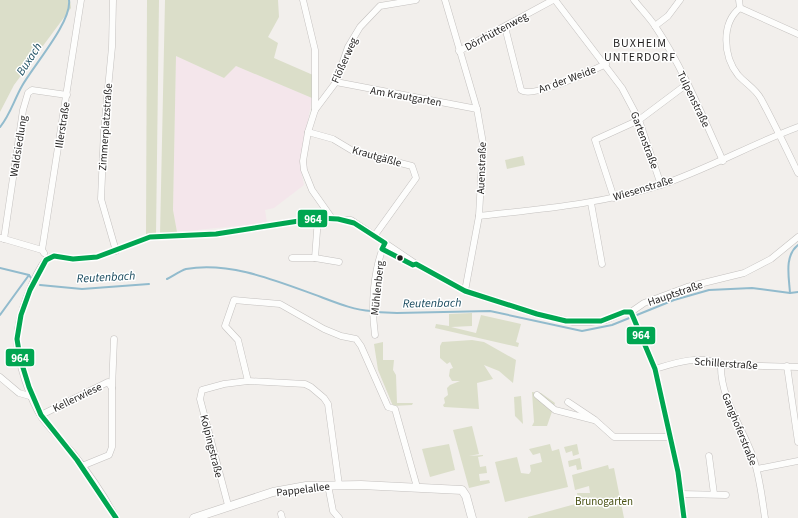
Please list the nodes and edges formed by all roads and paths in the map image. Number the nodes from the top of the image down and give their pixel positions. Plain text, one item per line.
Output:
1 (81, 0) edge
2 (113, 0) edge
3 (302, 0) edge
4 (416, 0) edge
5 (445, 0) edge
6 (554, 0) edge
7 (634, 0) edge
8 (680, 0) edge
9 (739, 0) edge
10 (379, 3) edge
11 (740, 8) junction
12 (655, 26) junction
13 (505, 27) junction
14 (798, 34) edge
15 (459, 51) junction
16 (606, 64) junction
17 (336, 82) junction
18 (687, 84) junction
19 (67, 95) junction
20 (477, 109) junction
21 (315, 110) junction
22 (639, 120) junction
23 (798, 127) edge
24 (308, 132) junction
25 (778, 134) junction
26 (723, 161) junction
27 (798, 173) edge
28 (661, 185) junction
29 (614, 198) junction
30 (591, 203) junction
31 (479, 216) junction
32 (331, 217) junction
33 (318, 218) junction
34 (375, 235) junction
35 (798, 237) edge
36 (2, 238) edge
37 (385, 243) junction
38 (42, 250) junction
39 (116, 252) junction
40 (47, 258) junction
41 (292, 258) dead end
42 (315, 258) junction
43 (340, 262) dead end
44 (602, 264) dead end
45 (465, 291) junction
46 (631, 312) junction
47 (375, 335) dead end
48 (114, 339) dead end
49 (721, 364) junction
50 (787, 366) junction
51 (798, 367) edge
52 (655, 369) junction
53 (0, 377) edge
54 (248, 381) junction
55 (112, 388) junction
56 (537, 395) dead end
57 (32, 397) junction
58 (568, 402) dead end
59 (41, 416) junction
60 (595, 420) junction
61 (670, 437) junction
62 (798, 442) edge
63 (709, 456) dead end
64 (798, 461) edge
65 (82, 466) junction
66 (757, 469) junction
67 (328, 485) junction
68 (338, 485) junction
69 (417, 488) junction
70 (681, 494) junction
71 (714, 494) junction
72 (726, 495) dead end
73 (228, 506) junction
74 (116, 518) edge
75 (194, 518) edge
76 (339, 518) edge
77 (472, 518) edge
78 (684, 518) edge
79 (765, 518) edge

1 - 19 street, Illerstraße
2 - 39 street, Zimmerplatzstraße
3 - 21 street
4 - 10 street, Flößerweg
5 - 15 street, Auenstraße
6 - 13 street, Dörrhüttenweg
6 - 16 street, Gartenstraße
7 - 12 street, Tulpenstraße
8 - 12 street
9 - 11 street
10 - 17 street, Flößerweg
11 - 14 street
11 - 25 street
12 - 18 street, Tulpenstraße
13 - 15 street, Dörrhüttenweg
13 - 16 street, An der Weide
15 - 20 street, Auenstraße
16 - 22 street, Gartenstraße
17 - 20 street, Am Krautgarten
17 - 21 street, Flößerweg
18 - 22 street
18 - 26 street, Tulpenstraße
19 - 36 street, Waldsiedlung
19 - 38 street, Illerstraße
20 - 31 street, Auenstraße
21 - 24 street, Flößerweg
22 - 28 street, Gartenstraße
22 - 29 street
23 - 25 street, Wiesenstraße
24 - 32 street, Flößerweg
24 - 34 street, Krautgäßle
25 - 26 street, Wiesenstraße
25 - 27 street
26 - 28 street, Wiesenstraße
28 - 29 street, Wiesenstraße
29 - 30 street, Wiesenstraße
30 - 31 street, Wiesenstraße
30 - 44 street
31 - 45 street, Auenstraße
32 - 33 street, Hauptstraße
32 - 34 street, Hauptstraße
33 - 39 street, Hauptstraße
33 - 42 street
34 - 37 street, Hauptstraße
35 - 46 street, Hauptstraße
36 - 38 street
37 - 45 street, Hauptstraße
37 - 47 street, Mühlenberg
38 - 40 street
39 - 40 street, Hauptstraße
40 - 57 street
41 - 42 street
42 - 43 street
45 - 46 street, Hauptstraße
46 - 52 street
48 - 55 street, Kellerwiese
49 - 50 street, Schillerstraße
49 - 52 street, Schillerstraße
49 - 66 street, Ganghoferstraße
50 - 51 street, Schillerstraße
50 - 62 street
52 - 61 street
53 - 57 street
54 - 68 street
54 - 69 street
54 - 73 street, Kolpingstraße
55 - 59 street, Kellerwiese
55 - 65 street, Kellerwiese
56 - 60 street
57 - 59 street
58 - 60 street
59 - 65 street
60 - 61 street
61 - 70 street
63 - 71 street
64 - 66 street
65 - 74 street
66 - 79 street, Ganghoferstraße
67 - 68 street, Pappelallee
67 - 73 street, Pappelallee
67 - 76 street
68 - 69 street, Pappelallee
69 - 77 street, Pappelallee
70 - 71 street
70 - 78 street
71 - 72 street
73 - 75 street, Pappelallee

